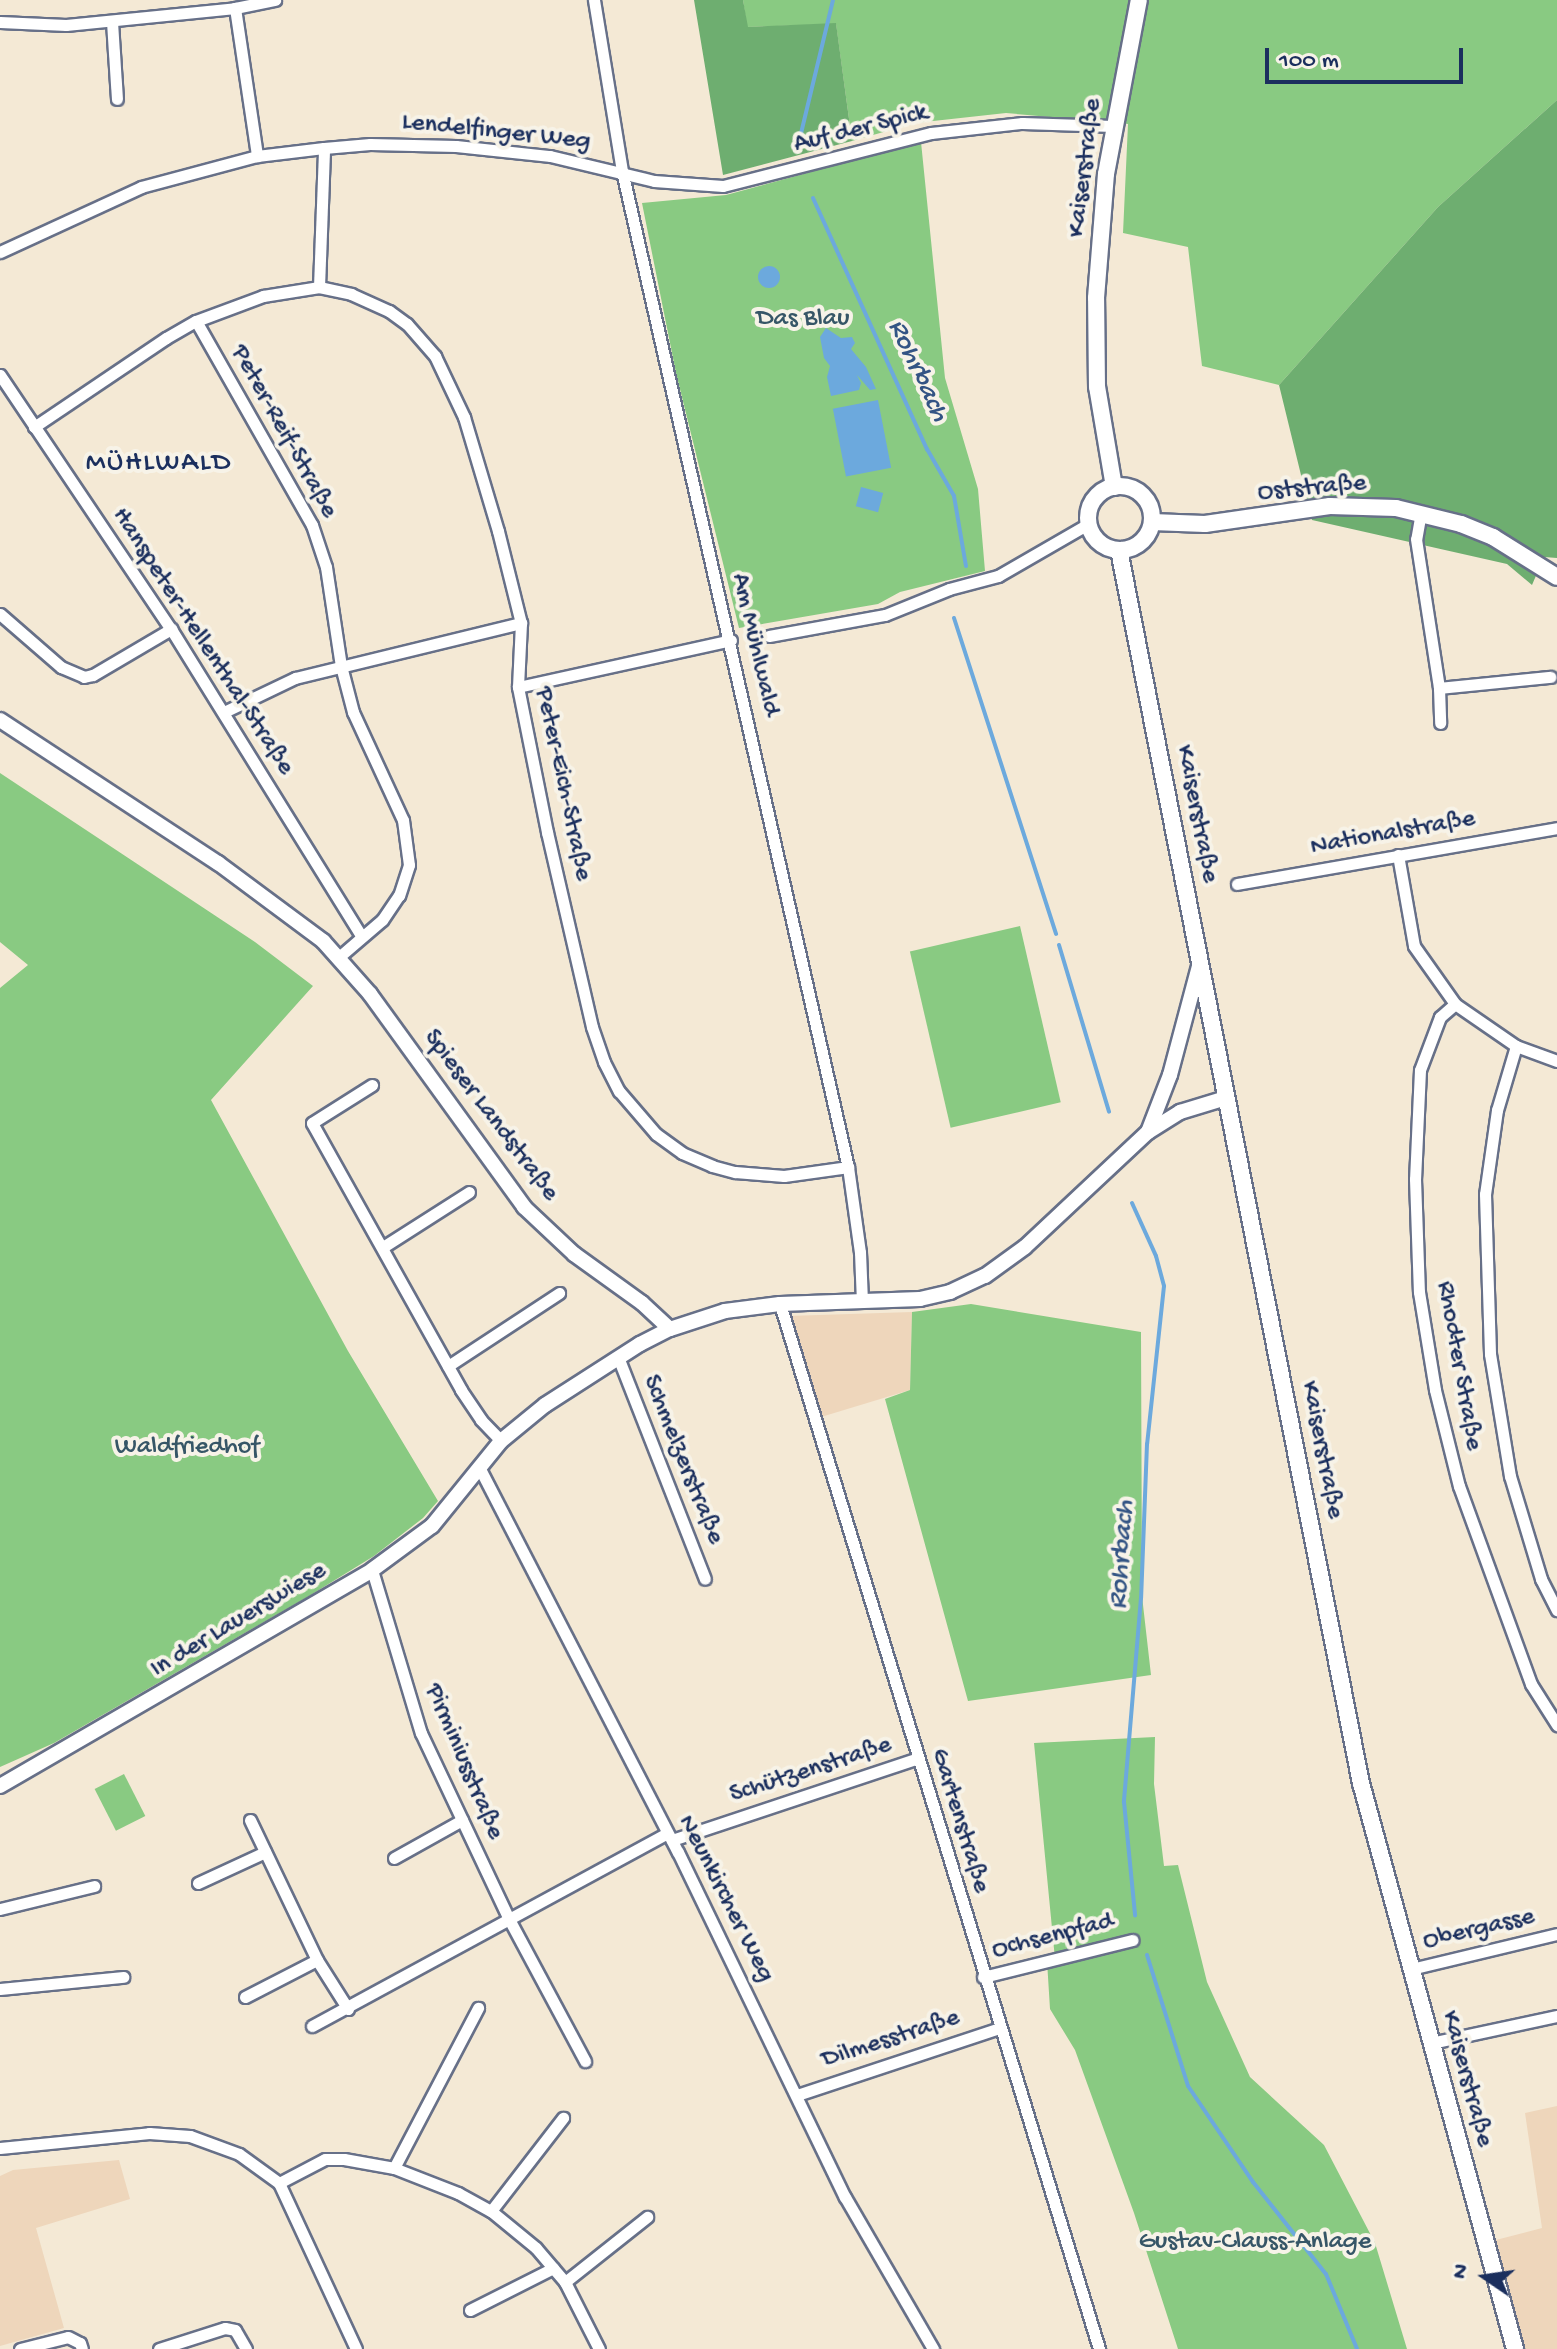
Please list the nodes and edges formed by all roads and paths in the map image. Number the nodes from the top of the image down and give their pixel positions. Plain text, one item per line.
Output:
1 (275, 0) edge
2 (594, 0) edge
3 (1139, 0) edge
4 (235, 8) junction
5 (0, 22) edge
6 (112, 22) junction
7 (117, 99) dead end
8 (1113, 126) junction
9 (324, 148) junction
10 (257, 156) junction
11 (622, 171) junction
12 (0, 252) edge
13 (319, 287) junction
14 (196, 321) junction
15 (0, 375) edge
16 (34, 427) junction
17 (1114, 487) junction
18 (1421, 512) junction
19 (1152, 522) junction
20 (1088, 524) junction
21 (1119, 550) junction
22 (1557, 577) edge
23 (0, 614) edge
24 (521, 623) junction
25 (171, 629) junction
26 (769, 636) dead end
27 (731, 640) junction
28 (341, 666) junction
29 (1550, 677) dead end
30 (518, 687) junction
31 (1439, 688) junction
32 (224, 712) junction
33 (0, 720) edge
34 (1440, 723) dead end
35 (1557, 828) edge
36 (1398, 855) junction
37 (1237, 884) dead end
38 (361, 936) junction
39 (339, 957) junction
40 (1201, 958) junction
41 (1455, 1004) junction
42 (1516, 1046) junction
43 (1557, 1061) edge
44 (372, 1085) dead end
45 (1226, 1098) junction
46 (1142, 1137) junction
47 (848, 1167) junction
48 (469, 1192) dead end
49 (383, 1247) junction
50 (559, 1293) dead end
51 (862, 1302) junction
52 (780, 1304) junction
53 (670, 1329) junction
54 (618, 1357) junction
55 (448, 1366) junction
56 (501, 1441) junction
57 (479, 1467) junction
58 (372, 1570) junction
59 (705, 1579) dead end
60 (1557, 1610) edge
61 (1557, 1725) edge
62 (918, 1758) junction
63 (0, 1786) edge
64 (250, 1820) dead end
65 (462, 1820) junction
66 (669, 1836) junction
67 (265, 1852) junction
68 (394, 1858) dead end
69 (198, 1883) dead end
70 (94, 1886) dead end
71 (0, 1909) edge
72 (510, 1921) junction
73 (1557, 1934) edge
74 (1132, 1940) dead end
75 (317, 1960) junction
76 (1411, 1969) junction
77 (123, 1977) dead end
78 (983, 1977) junction
79 (0, 1989) edge
80 (245, 1997) dead end
81 (478, 2008) dead end
82 (348, 2009) junction
83 (1557, 2016) edge
84 (312, 2026) dead end
85 (999, 2028) junction
86 (1431, 2043) junction
87 (585, 2061) dead end
88 (797, 2095) junction
89 (563, 2118) dead end
90 (0, 2148) edge
91 (394, 2168) junction
92 (279, 2183) junction
93 (491, 2211) junction
94 (647, 2217) dead end
95 (553, 2268) junction
96 (565, 2282) junction
97 (470, 2310) dead end
98 (20, 2349) edge
99 (82, 2349) edge
100 (159, 2349) edge
101 (246, 2349) edge
102 (356, 2349) edge
103 (599, 2349) edge
104 (933, 2349) edge
105 (1099, 2349) edge
106 (1515, 2349) edge

1 - 4 street
2 - 11 street, Am Mühlwald
3 - 8 main road, Kaiserstraße
4 - 6 street
4 - 10 street
5 - 6 street
6 - 7 street
8 - 11 street, Auf der Spick
8 - 17 main road, Kaiserstraße
9 - 10 street, Lendelfinger Weg
9 - 11 street, Lendelfinger Weg
9 - 13 street
10 - 12 street, Lendelfinger Weg
11 - 27 street, Am Mühlwald
13 - 14 street, Peter-Eich-Straße
13 - 24 street, Peter-Eich-Straße
14 - 16 street, Peter-Eich-Straße
14 - 28 street, Peter-Reif-Straße
15 - 16 street, Hanspeter-Hellenthal-Straße
16 - 25 street, Hanspeter-Hellenthal-Straße
17 - 19 main road
17 - 20 main road
18 - 19 main road, Oststraße
18 - 22 main road, Oststraße
18 - 31 street
19 - 21 main road
20 - 21 main road
20 - 26 street
21 - 40 main road, Kaiserstraße
23 - 25 street
24 - 28 street
24 - 30 street, Peter-Eich-Straße
25 - 32 street, Hanspeter-Hellenthal-Straße
27 - 30 street
27 - 47 street, Am Mühlwald
28 - 32 street
28 - 38 street, Peter-Reif-Straße
29 - 31 street
30 - 47 street, Peter-Eich-Straße
31 - 34 street
32 - 38 street, Hanspeter-Hellenthal-Straße
33 - 39 street, Spieser Landstraße
35 - 36 street, Nationalstraße
36 - 37 street, Nationalstraße
36 - 41 street
38 - 39 street, Peter-Reif-Straße
39 - 53 street, Spieser Landstraße
40 - 45 main road, Kaiserstraße
40 - 46 street
41 - 42 street
41 - 61 street, Rhodter Straße
42 - 43 street
42 - 60 street
44 - 49 street
45 - 46 street
45 - 76 main road, Kaiserstraße
46 - 51 street
47 - 51 street, Am Mühlwald
48 - 49 street
49 - 55 street
50 - 55 street
51 - 52 street
52 - 53 street
52 - 62 street, Gartenstraße
53 - 54 street, In der Lauerswiese
54 - 56 street, In der Lauerswiese
54 - 59 street, Schmelzerstraße
55 - 56 street
56 - 57 street, In der Lauerswiese
57 - 58 street, In der Lauerswiese
57 - 66 street, Neunkircher Weg
58 - 63 street, In der Lauerswiese
58 - 65 street, Pirminiusstraße
62 - 66 street, Schützenstraße
62 - 78 street, Gartenstraße
64 - 67 street
65 - 68 street
65 - 72 street, Pirminiusstraße
66 - 72 street, Schützenstraße
66 - 88 street, Neunkircher Weg
67 - 69 street
67 - 75 street
70 - 71 street
72 - 82 street, Schützenstraße
72 - 87 street, Pirminiusstraße
73 - 76 street, Obergasse
74 - 78 street, Ochsenpfad
75 - 80 street
75 - 82 street
76 - 86 main road, Kaiserstraße
77 - 79 street
78 - 85 street, Gartenstraße
81 - 91 street
82 - 84 street, Schützenstraße
83 - 86 street
85 - 88 street, Dilmesstraße
85 - 105 street, Gartenstraße
86 - 106 main road, Kaiserstraße
88 - 104 street, Neunkircher Weg
89 - 93 street
90 - 92 street
91 - 92 street
91 - 93 street
92 - 102 street
93 - 95 street
94 - 96 street
95 - 96 street
95 - 97 street
96 - 103 street
98 - 99 street
100 - 101 street

